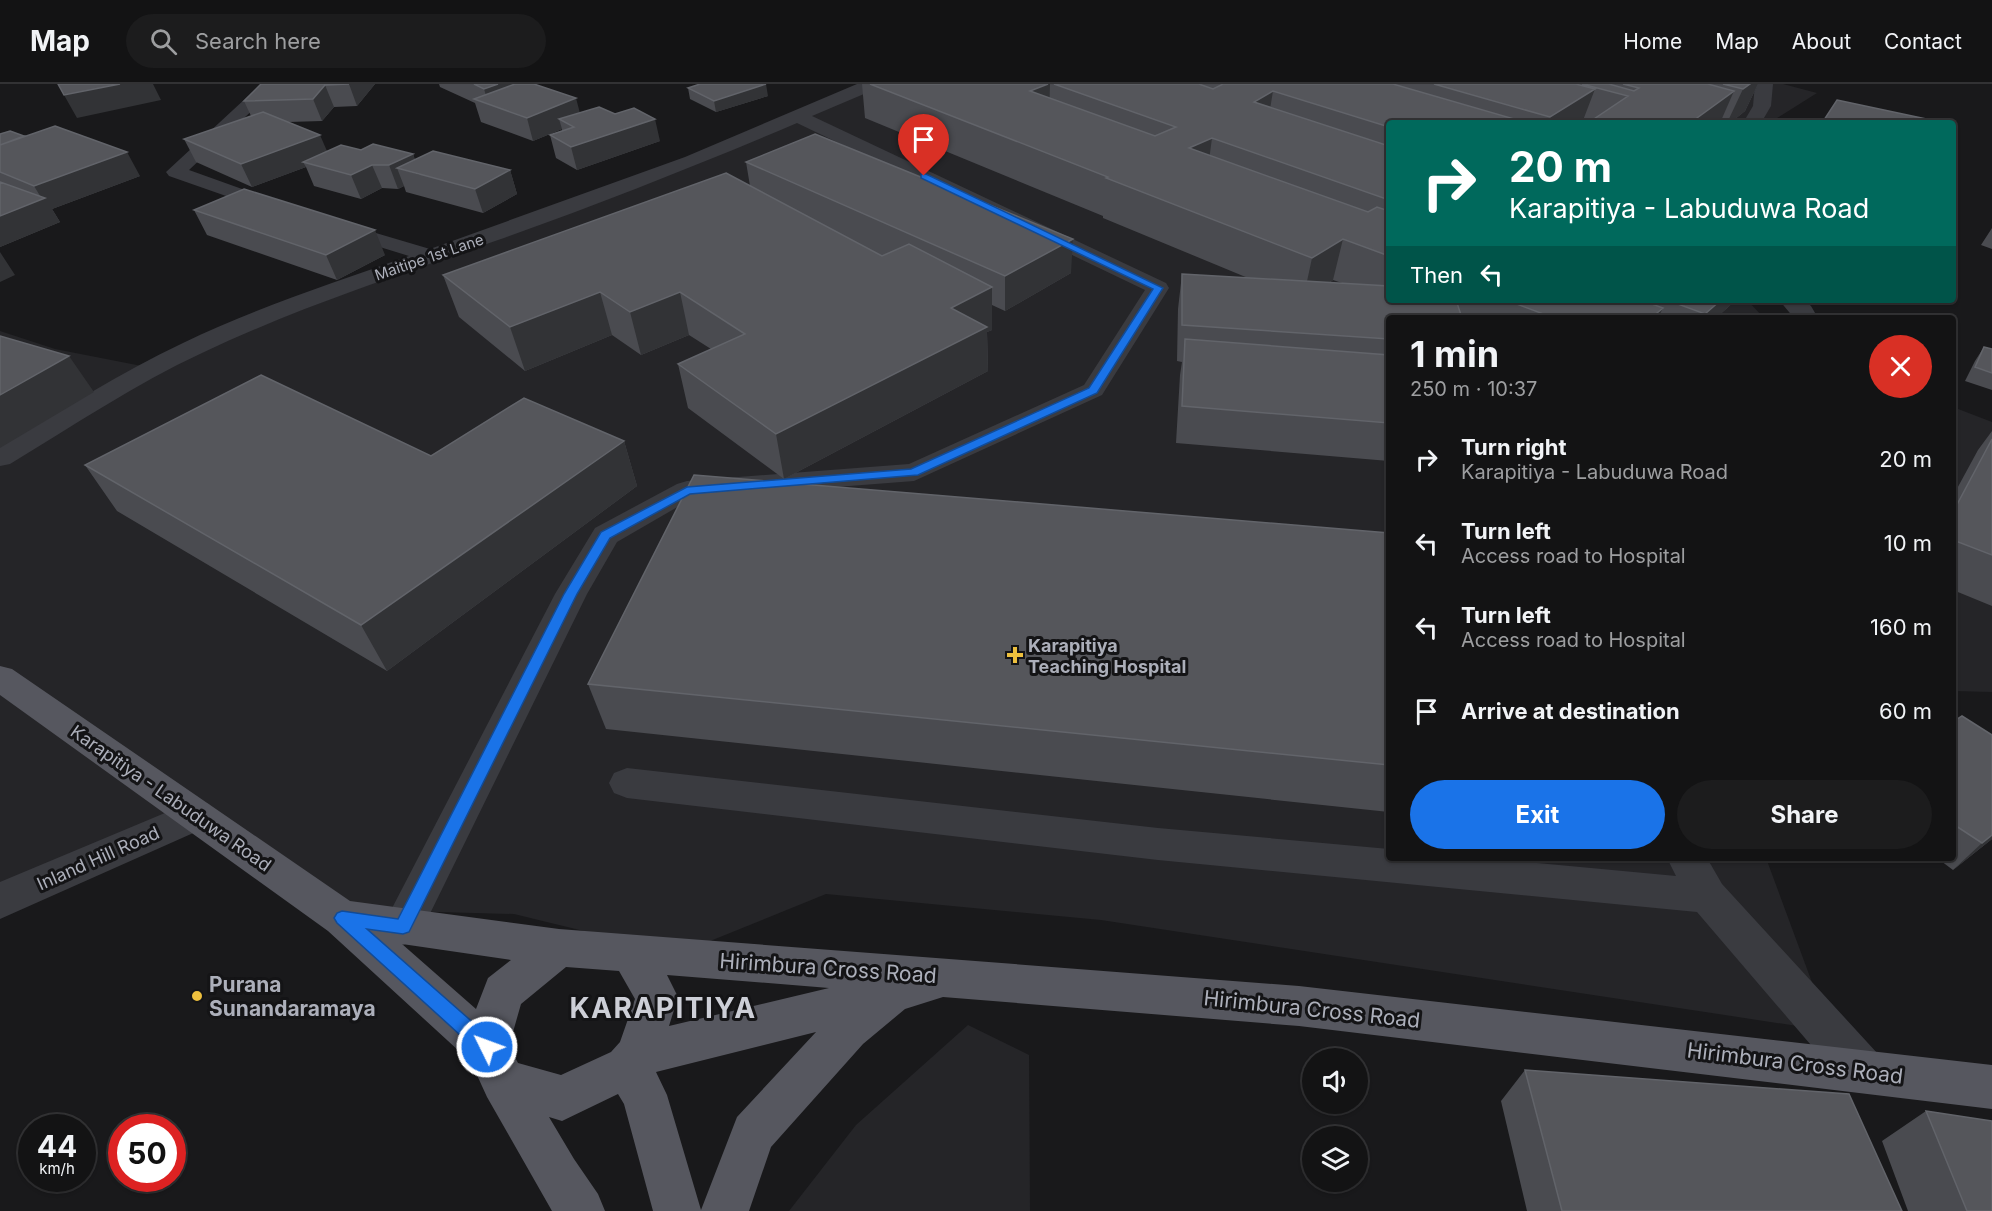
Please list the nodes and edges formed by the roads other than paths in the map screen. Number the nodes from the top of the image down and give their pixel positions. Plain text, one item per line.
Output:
1 (271, 84) edge
2 (872, 84) edge
3 (1764, 84) edge
4 (795, 115) junction
5 (1754, 120) edge
6 (291, 213) edge
7 (312, 220) edge
8 (431, 256) junction
9 (1794, 303) edge
10 (1805, 315) edge
11 (0, 458) edge
12 (0, 678) edge
13 (627, 783) dead end
14 (196, 815) junction
15 (1688, 861) edge
16 (1708, 896) junction
17 (0, 901) edge
18 (342, 918) junction
19 (403, 927) junction
20 (559, 948) junction
21 (631, 953) junction
22 (956, 977) junction
23 (899, 991) junction
24 (632, 1061) junction
25 (495, 1064) junction
26 (1862, 1070) junction
27 (1992, 1087) edge
28 (581, 1211) edge
29 (677, 1211) edge
30 (725, 1211) edge

1 - 6 street
2 - 4 street, Maitipe 1st Lane
3 - 5 street
4 - 8 street, Maitipe 1st Lane
4 - 19 street
7 - 8 street
8 - 11 street, Maitipe 1st Lane
9 - 10 street
12 - 14 main road, Karapitiya - Labuduwa Road
13 - 16 street
14 - 17 street, Inland Hill Road
14 - 18 main road, Karapitiya - Labuduwa Road
15 - 16 street
16 - 26 street
18 - 19 main road, Karapitiya - Labuduwa Road
18 - 25 main road, Karapitiya - Labuduwa Road
19 - 20 main road, Karapitiya - Labuduwa Road
20 - 21 main road
20 - 25 main road
21 - 22 main road, Hirimbura Cross Road
21 - 24 main road
22 - 23 main road
22 - 26 main road, Hirimbura Cross Road
23 - 24 main road
23 - 30 main road
24 - 25 main road
24 - 29 main road
25 - 28 main road
26 - 27 main road, Hirimbura Cross Road

